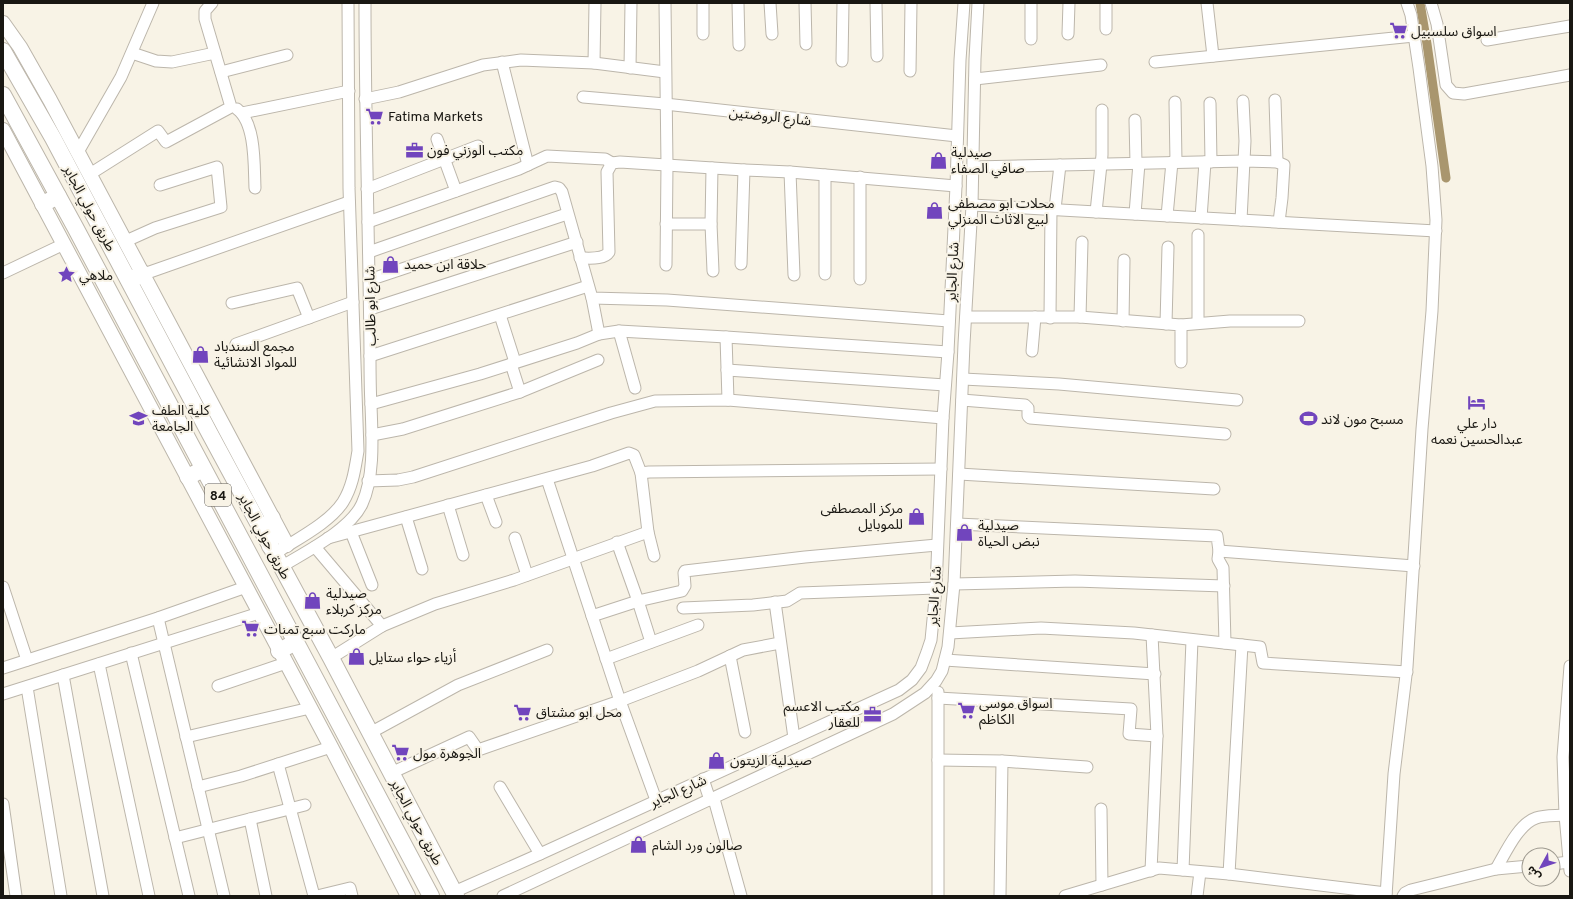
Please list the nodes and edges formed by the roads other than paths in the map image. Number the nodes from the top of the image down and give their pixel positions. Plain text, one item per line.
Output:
1 (153, 3) edge
2 (212, 3) edge
3 (348, 3) edge
4 (365, 3) edge
5 (595, 3) edge
6 (631, 3) edge
7 (665, 3) edge
8 (703, 3) edge
9 (738, 3) edge
10 (770, 3) edge
11 (805, 3) edge
12 (843, 3) edge
13 (876, 3) edge
14 (911, 3) edge
15 (964, 3) edge
16 (978, 3) edge
17 (1031, 3) edge
18 (1069, 3) edge
19 (1106, 3) edge
20 (1207, 3) edge
21 (1407, 3) edge
22 (1431, 3) edge
23 (3, 23) edge
24 (1570, 26) edge
25 (1106, 30) dead end
26 (703, 34) dead end
27 (772, 34) dead end
28 (1068, 34) dead end
29 (1414, 36) junction
30 (1031, 39) dead end
31 (1487, 40) dead end
32 (365, 43) junction
33 (348, 44) junction
34 (806, 44) dead end
35 (739, 45) dead end
36 (3, 51) edge
37 (132, 53) junction
38 (215, 53) junction
39 (287, 55) dead end
40 (877, 56) dead end
41 (1213, 56) junction
42 (975, 59) junction
43 (960, 60) junction
44 (842, 61) dead end
45 (502, 62) junction
46 (1155, 62) dead end
47 (594, 63) junction
48 (1101, 65) dead end
49 (630, 68) junction
50 (910, 71) dead end
51 (221, 72) junction
52 (665, 72) junction
53 (1570, 75) edge
54 (975, 79) junction
55 (348, 91) junction
56 (3, 96) edge
57 (582, 97) dead end
58 (365, 99) junction
59 (1275, 100) dead end
60 (1243, 101) dead end
61 (1175, 102) dead end
62 (1210, 103) dead end
63 (665, 104) junction
64 (231, 107) junction
65 (1102, 110) dead end
66 (242, 113) junction
67 (1135, 120) dead end
68 (3, 130) edge
69 (957, 136) junction
70 (437, 139) dead end
71 (478, 146) dead end
72 (78, 152) junction
73 (444, 159) junction
74 (1244, 161) junction
75 (1174, 162) junction
76 (1208, 162) junction
77 (1277, 162) junction
78 (612, 163) junction
79 (1137, 163) junction
80 (1100, 164) junction
81 (528, 165) junction
82 (667, 165) junction
83 (1060, 165) junction
84 (974, 166) junction
85 (712, 168) junction
86 (744, 170) junction
87 (790, 172) junction
88 (90, 174) junction
89 (825, 174) junction
90 (860, 177) junction
91 (160, 185) dead end
92 (956, 186) junction
93 (256, 188) dead end
94 (367, 189) junction
95 (456, 191) junction
96 (58, 196) junction
97 (349, 202) junction
98 (43, 204) junction
99 (972, 205) junction
100 (1053, 209) junction
101 (1096, 212) junction
102 (567, 214) junction
103 (1135, 214) junction
104 (1167, 216) junction
105 (1201, 218) junction
106 (1241, 220) junction
107 (368, 222) junction
108 (1279, 222) junction
109 (666, 224) junction
110 (711, 224) junction
111 (1436, 231) junction
112 (1198, 235) dead end
113 (126, 241) junction
114 (577, 242) junction
115 (1082, 242) dead end
116 (64, 244) junction
117 (1168, 247) dead end
118 (369, 252) junction
119 (580, 258) junction
120 (1124, 260) dead end
121 (740, 264) dead end
122 (666, 265) dead end
123 (713, 270) dead end
124 (3, 273) edge
125 (144, 274) junction
126 (794, 274) dead end
127 (825, 274) dead end
128 (860, 279) dead end
129 (129, 280) junction
130 (369, 280) junction
131 (588, 286) junction
132 (592, 298) junction
133 (353, 302) junction
134 (232, 303) dead end
135 (370, 309) junction
136 (500, 315) junction
137 (966, 317) junction
138 (1080, 317) junction
139 (309, 318) junction
140 (1035, 318) junction
141 (1050, 318) junction
142 (949, 321) junction
143 (1123, 321) junction
144 (1298, 321) dead end
145 (1198, 323) junction
146 (1166, 324) junction
147 (1181, 325) junction
148 (619, 331) junction
149 (599, 334) junction
150 (726, 337) junction
151 (236, 344) dead end
152 (948, 352) junction
153 (1032, 352) dead end
154 (370, 356) junction
155 (598, 360) dead end
156 (1181, 362) dead end
157 (513, 363) junction
158 (727, 370) junction
159 (963, 379) junction
160 (945, 385) junction
161 (635, 388) dead end
162 (520, 392) junction
163 (728, 400) junction
164 (962, 400) junction
165 (1237, 400) dead end
166 (371, 404) junction
167 (943, 418) junction
168 (372, 434) junction
169 (1225, 434) dead end
170 (203, 469) junction
171 (941, 470) junction
172 (641, 473) junction
173 (959, 474) junction
174 (188, 477) junction
175 (547, 479) junction
176 (368, 481) junction
177 (1214, 489) dead end
178 (486, 495) junction
179 (448, 505) junction
180 (406, 517) junction
181 (272, 518) joint
182 (496, 522) dead end
183 (957, 524) junction
184 (351, 532) junction
185 (648, 532) junction
186 (301, 537) junction
187 (328, 538) junction
188 (515, 538) dead end
189 (617, 542) junction
190 (937, 544) junction
191 (312, 548) junction
192 (1219, 551) junction
193 (278, 553) junction
194 (463, 555) dead end
195 (654, 556) dead end
196 (573, 558) junction
197 (1414, 566) junction
198 (422, 569) dead end
199 (527, 575) junction
200 (954, 584) junction
201 (372, 585) dead end
202 (1224, 586) junction
203 (3, 587) edge
204 (246, 587) junction
205 (936, 588) junction
206 (638, 601) junction
207 (775, 602) junction
208 (683, 608) dead end
209 (259, 613) junction
210 (592, 616) junction
211 (158, 618) junction
212 (698, 625) dead end
213 (382, 626) junction
214 (950, 633) junction
215 (1152, 635) junction
216 (1192, 640) junction
217 (296, 642) junction
218 (651, 642) junction
219 (780, 643) junction
220 (1225, 643) junction
221 (164, 644) junction
222 (1242, 645) junction
223 (547, 650) dead end
224 (131, 653) junction
225 (730, 656) junction
226 (283, 657) junction
227 (331, 658) junction
228 (606, 659) junction
229 (27, 660) junction
230 (945, 660) junction
231 (99, 664) junction
232 (1570, 666) edge
233 (3, 668) edge
234 (1407, 672) junction
235 (1155, 674) junction
236 (63, 675) junction
237 (936, 681) junction
238 (27, 686) junction
239 (218, 686) dead end
240 (3, 694) edge
241 (938, 698) junction
242 (620, 701) junction
243 (310, 708) junction
244 (745, 732) dead end
245 (370, 733) junction
246 (1157, 736) junction
247 (186, 737) junction
248 (794, 738) junction
249 (331, 747) junction
250 (938, 760) junction
251 (1002, 761) junction
252 (278, 764) junction
253 (1087, 767) dead end
254 (391, 773) junction
255 (704, 779) junction
256 (198, 787) junction
257 (500, 787) dead end
258 (656, 800) junction
259 (712, 800) junction
260 (305, 805) dead end
261 (290, 809) junction
262 (1101, 809) dead end
263 (3, 810) edge
264 (1565, 815) junction
265 (250, 819) junction
266 (208, 830) junction
267 (175, 838) junction
268 (540, 854) junction
269 (7, 858) edge
270 (1521, 867) edge
271 (1570, 867) edge
272 (1183, 870) junction
273 (1496, 870) junction
274 (1150, 871) junction
275 (1200, 872) junction
276 (1229, 874) junction
277 (1102, 885) junction
278 (455, 894) edge
279 (1386, 895) edge
280 (16, 896) edge
281 (61, 896) edge
282 (103, 896) edge
283 (149, 896) edge
284 (189, 896) edge
285 (224, 896) edge
286 (266, 896) edge
287 (314, 896) edge
288 (317, 896) edge
289 (352, 896) edge
290 (408, 896) edge
291 (431, 896) edge
292 (503, 896) edge
293 (741, 896) edge
294 (938, 896) edge
295 (1000, 896) edge
296 (1065, 896) edge
297 (1197, 896) edge
298 (1403, 896) edge

1 - 37 street
2 - 38 street
3 - 33 street, شارع ابو طالب
4 - 32 street, شارع ابو طالب
5 - 47 street
6 - 49 street
7 - 52 street
8 - 26 street
9 - 35 street
10 - 27 street
11 - 34 street
12 - 44 street
13 - 40 street
14 - 50 street
15 - 43 street, شارع الجاير
16 - 42 street, شارع الجاير
17 - 30 street
18 - 28 street
19 - 25 street
20 - 41 street
21 - 29 street
22 - 53 street
23 - 72 main road
24 - 31 street
29 - 41 street
29 - 111 street
32 - 33 street
32 - 58 street, شارع ابو طالب
33 - 55 street, شارع ابو طالب
36 - 129 highway, طريق حولي الجاير / 84
37 - 38 street
37 - 72 street
38 - 51 street
39 - 51 street
41 - 46 street
42 - 43 street
42 - 54 street, شارع الجاير
43 - 69 street, شارع الجاير
45 - 47 street
45 - 58 street
45 - 81 street
47 - 49 street
48 - 54 street
49 - 52 street
51 - 64 street
52 - 63 street
54 - 84 street, شارع الجاير
55 - 66 street
55 - 97 street, شارع ابو طالب
56 - 96 highway, طريق حولي الجاير / 84
57 - 63 street, شارع الروضتين
58 - 94 street, شارع ابو طالب
59 - 77 street
60 - 74 street
61 - 75 street
62 - 76 street
63 - 69 street, شارع الروضتين
63 - 82 street
64 - 66 street
64 - 88 street
65 - 80 street
66 - 93 street
67 - 79 street
68 - 98 main road
69 - 92 street, شارع الجاير
70 - 73 street
71 - 73 street
72 - 88 main road
73 - 94 street
73 - 95 street
74 - 76 street
74 - 77 street
74 - 106 street
75 - 76 street
75 - 79 street
75 - 104 street
76 - 105 street
77 - 108 street
78 - 81 street
78 - 82 street
78 - 119 street
79 - 80 street
79 - 103 street
80 - 83 street
80 - 101 street
81 - 95 street
82 - 85 street
82 - 109 street
83 - 84 street
83 - 100 street
84 - 99 street, شارع الجاير
85 - 86 street
85 - 110 street
86 - 87 street
86 - 121 street
87 - 89 street
87 - 126 street
88 - 113 main road
89 - 90 street
89 - 127 street
90 - 92 street
90 - 128 street
91 - 113 street
92 - 142 street, شارع الجاير
94 - 107 street, شارع ابو طالب
95 - 107 street
96 - 98 highway
96 - 170 highway, طريق حولي الجاير / 84
97 - 125 street
97 - 133 street, شارع ابو طالب
98 - 116 main road
99 - 100 street
99 - 137 street, شارع الجاير
100 - 101 street
100 - 141 street
101 - 103 street
102 - 114 street
102 - 118 street
102 - 130 street
103 - 104 street
104 - 105 street
105 - 106 street
106 - 108 street
107 - 118 street, شارع ابو طالب
108 - 111 street
109 - 110 street
109 - 122 street
110 - 123 street
111 - 197 street
112 - 145 street
113 - 125 main road
114 - 119 street
114 - 135 street
115 - 138 street
116 - 124 street
116 - 174 main road
117 - 146 street
118 - 130 street, شارع ابو طالب
119 - 131 street
120 - 143 street
125 - 129 highway
125 - 181 main road
129 - 193 highway, طريق حولي الجاير / 84
130 - 135 street, شارع ابو طالب
131 - 132 street
131 - 136 street
132 - 142 street
132 - 149 street
133 - 139 street
133 - 186 street, شارع ابو طالب
134 - 139 street
135 - 154 street, شارع ابو طالب
136 - 154 street
136 - 157 street
137 - 140 street
137 - 159 street, شارع الجاير
138 - 141 street
138 - 143 street
139 - 151 street
140 - 141 street
140 - 153 street
142 - 152 street, شارع الجاير
143 - 146 street
144 - 145 street
145 - 147 street
146 - 147 street
147 - 156 street
148 - 149 street
148 - 150 street
148 - 161 street
149 - 157 street
150 - 152 street
150 - 158 street
152 - 160 street, شارع الجاير
154 - 166 street, شارع ابو طالب
155 - 162 street
157 - 162 street
157 - 166 street
158 - 160 street
158 - 163 street
159 - 164 street, شارع الجاير
159 - 165 street
160 - 167 street, شارع الجاير
162 - 168 street
163 - 167 street
163 - 176 street
164 - 169 street
164 - 173 street, شارع الجاير
166 - 168 street, شارع ابو طالب
167 - 171 street, شارع الجاير
168 - 176 street, شارع ابو طالب
170 - 174 highway
170 - 217 highway, طريق حولي الجاير / 84
171 - 172 street
171 - 190 street, شارع الجاير
172 - 175 street
172 - 185 street
173 - 177 street
173 - 183 street, شارع الجاير
174 - 204 main road
175 - 178 street
175 - 196 street
176 - 187 street, شارع ابو طالب
178 - 179 street
178 - 182 street
179 - 180 street
179 - 194 street
180 - 184 street
180 - 198 street
181 - 193 highway
183 - 192 street
183 - 200 street, شارع الجاير
184 - 187 street
184 - 201 street
185 - 189 street
185 - 195 street
186 - 191 street
186 - 193 street, شارع ابو طالب
187 - 191 street, شارع ابو طالب
188 - 199 street
189 - 196 street
189 - 206 street
190 - 205 street, شارع الجاير
190 - 206 street
191 - 193 street, شارع ابو طالب
191 - 213 street
192 - 197 street
192 - 202 street
193 - 227 highway, طريق حولي الجاير / 84
196 - 199 street
196 - 210 street
197 - 234 street
199 - 213 street
200 - 202 street
200 - 214 street, شارع الجاير
202 - 220 street
203 - 229 street
204 - 209 main road
204 - 211 street
205 - 207 street
205 - 248 street, شارع الجاير
206 - 210 street
206 - 218 street
207 - 208 street
207 - 219 street
209 - 221 street
209 - 226 main road
210 - 228 street
211 - 221 street
211 - 229 street
212 - 218 street
213 - 227 street
214 - 215 street
214 - 230 street, شارع الجاير
215 - 216 street
215 - 235 street
216 - 220 street
216 - 272 street
217 - 226 highway
217 - 291 highway, طريق حولي الجاير / 84
218 - 228 street
219 - 225 street
219 - 248 street
220 - 222 street
221 - 224 street
221 - 247 street
222 - 234 street
222 - 276 street
223 - 245 street
224 - 231 street
224 - 267 street
225 - 242 street
225 - 244 street
226 - 239 street
226 - 243 main road
227 - 245 highway, طريق حولي الجاير / 84
228 - 242 street
229 - 233 street
230 - 235 street
230 - 237 street, شارع الجاير
231 - 236 street
231 - 283 street
232 - 264 street
234 - 279 street
235 - 246 street
236 - 238 street
236 - 282 street
237 - 241 street
237 - 259 street, شارع الجاير
238 - 240 street
238 - 281 street
241 - 246 street
241 - 250 street
242 - 254 street
242 - 258 street
243 - 247 street
243 - 249 main road
245 - 254 highway, طريق حولي الجاير / 84
246 - 274 street
247 - 256 street
248 - 255 street, شارع الجاير
249 - 252 street
249 - 290 main road
250 - 251 street
250 - 294 street
251 - 253 street
251 - 295 street
252 - 256 street
252 - 261 street
254 - 278 highway, طريق حولي الجاير / 84
255 - 258 street, شارع الجاير
255 - 259 street
256 - 266 street
257 - 268 street
258 - 268 street, شارع الجاير
259 - 292 street, شارع الجاير
259 - 293 street
260 - 261 street
261 - 265 street
261 - 287 street
262 - 277 street
263 - 269 street
264 - 271 street
264 - 273 street
265 - 266 street
265 - 286 street
266 - 267 street
266 - 285 street
267 - 284 street
268 - 278 street, شارع الجاير
269 - 280 street
270 - 273 street
272 - 274 street
272 - 275 street
273 - 298 street
274 - 277 street
275 - 276 street
275 - 297 street
276 - 279 street
277 - 296 street
288 - 289 street

